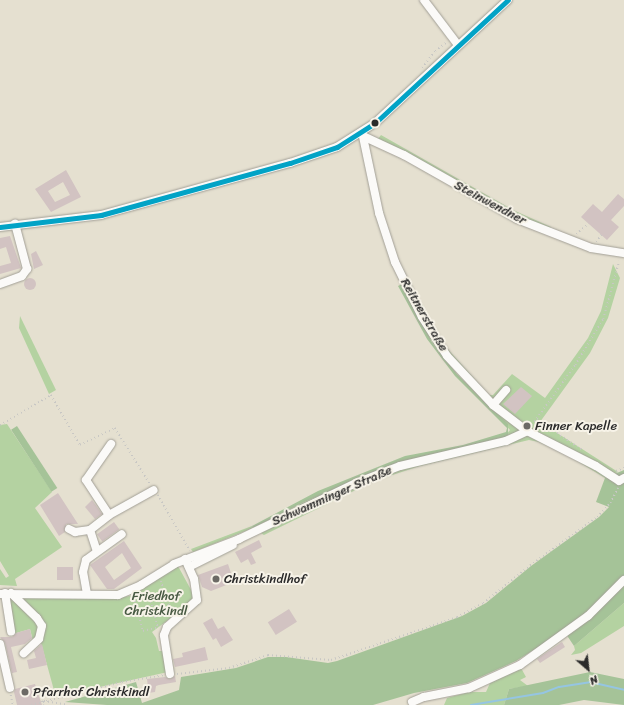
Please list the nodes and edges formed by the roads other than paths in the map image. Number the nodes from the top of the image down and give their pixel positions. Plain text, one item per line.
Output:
1 (424, 0) edge
2 (508, 0) edge
3 (458, 45) junction
4 (364, 134) junction
5 (15, 224) junction
6 (0, 227) edge
7 (623, 251) edge
8 (0, 284) edge
9 (506, 390) dead end
10 (493, 405) junction
11 (527, 431) junction
12 (111, 444) dead end
13 (622, 479) edge
14 (154, 490) road end
15 (109, 515) junction
16 (69, 530) dead end
17 (90, 530) junction
18 (122, 534) dead end
19 (239, 540) junction
20 (97, 551) junction
21 (189, 561) junction
22 (624, 580) edge
23 (5, 593) edge
24 (87, 594) junction
25 (11, 632) dead end
26 (0, 644) edge
27 (24, 653) dead end
28 (170, 674) road end
29 (10, 688) road end
30 (412, 702) dead end

1 - 3 street
2 - 3 street
3 - 4 street
4 - 5 street
4 - 7 street, Steinwendner
4 - 10 street, Reitnerstraße
5 - 6 street
5 - 8 street
9 - 10 street
10 - 11 street, Reitnerstraße
11 - 13 street, Reitnerstraße
11 - 19 street, Schwamminger Straße
12 - 15 street
14 - 15 street
15 - 17 street
16 - 17 street
17 - 20 street
18 - 20 street
19 - 21 street, Schwamminger Straße
19 - 21 street
20 - 24 street
21 - 24 street, Schwamminger Straße
21 - 28 street
22 - 30 street
23 - 24 street, Schwamminger Straße
23 - 25 street
23 - 27 street
26 - 29 street

